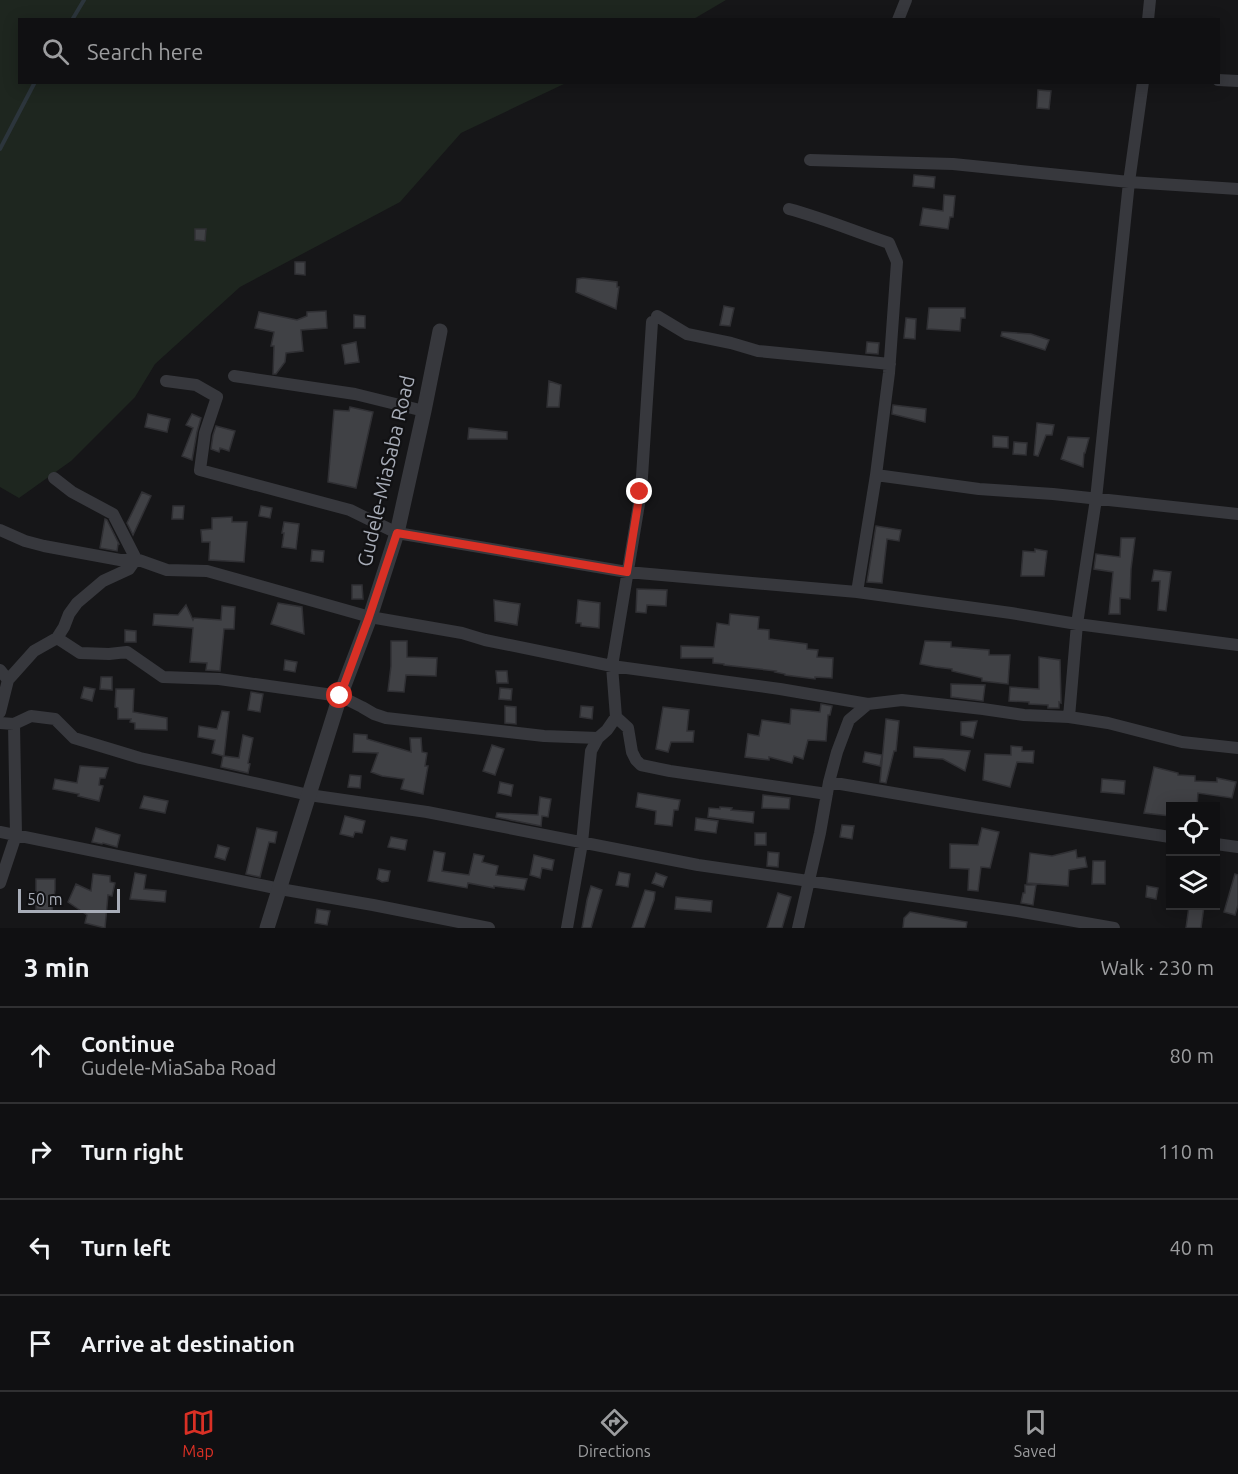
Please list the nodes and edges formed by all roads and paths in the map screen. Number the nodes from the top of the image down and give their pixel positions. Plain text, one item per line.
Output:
1 (906, 0) edge
2 (1150, 0) edge
3 (899, 18) edge
4 (1148, 18) edge
5 (1220, 80) edge
6 (1238, 81) edge
7 (1143, 84) edge
8 (810, 160) dead end
9 (1129, 182) junction
10 (1238, 189) edge
11 (789, 209) dead end
12 (440, 331) dead end
13 (890, 364) junction
14 (234, 376) dead end
15 (166, 381) dead end
16 (424, 411) junction
17 (876, 475) junction
18 (54, 478) dead end
19 (1096, 499) junction
20 (1238, 513) edge
21 (0, 530) edge
22 (397, 533) junction
23 (136, 560) junction
24 (627, 572) junction
25 (857, 592) junction
26 (369, 617) junction
27 (1077, 624) junction
28 (57, 638) junction
29 (1238, 645) edge
30 (612, 666) junction
31 (4, 675) edge
32 (340, 696) junction
33 (868, 704) junction
34 (0, 712) edge
35 (616, 717) junction
36 (1069, 717) junction
37 (0, 723) edge
38 (14, 723) junction
39 (598, 738) junction
40 (1238, 748) edge
41 (828, 788) junction
42 (309, 795) junction
43 (0, 832) edge
44 (16, 835) junction
45 (1166, 836) edge
46 (582, 843) junction
47 (1220, 845) edge
48 (1238, 847) edge
49 (809, 880) junction
50 (0, 883) edge
51 (280, 889) junction
52 (267, 928) edge
53 (489, 928) edge
54 (567, 928) edge
55 (798, 928) edge
56 (1114, 928) edge

1 - 3 street
2 - 4 street
5 - 6 street
7 - 9 street
8 - 9 street
9 - 10 street
9 - 19 street
11 - 13 street
12 - 16 street, Gudele-MiaSaba Road
13 - 17 street
13 - 24 street
14 - 16 street
15 - 22 street
16 - 22 street, Gudele-MiaSaba Road
17 - 19 street
17 - 25 street
18 - 23 street
19 - 20 street
19 - 27 street
21 - 23 street
22 - 24 street
22 - 26 street, Gudele-MiaSaba Road
23 - 26 street
23 - 28 street
24 - 25 street
24 - 30 street
25 - 27 street
26 - 30 street
26 - 32 street, Gudele-MiaSaba Road
27 - 29 street
27 - 36 street
28 - 31 street
28 - 32 street
30 - 33 street
30 - 35 street
31 - 34 street
32 - 39 street
32 - 42 street, Gudele-MiaSaba Road
33 - 36 street
33 - 41 street
35 - 39 street
35 - 41 street
36 - 40 street
37 - 38 street
38 - 42 street
38 - 44 street
39 - 46 street
41 - 45 street
41 - 49 street
42 - 46 street
42 - 51 street, Gudele-MiaSaba Road
43 - 44 street
44 - 50 street
44 - 51 street
46 - 49 street
46 - 54 street
47 - 48 street
49 - 55 street
49 - 56 street
51 - 52 street, Gudele-MiaSaba Road
51 - 53 street

